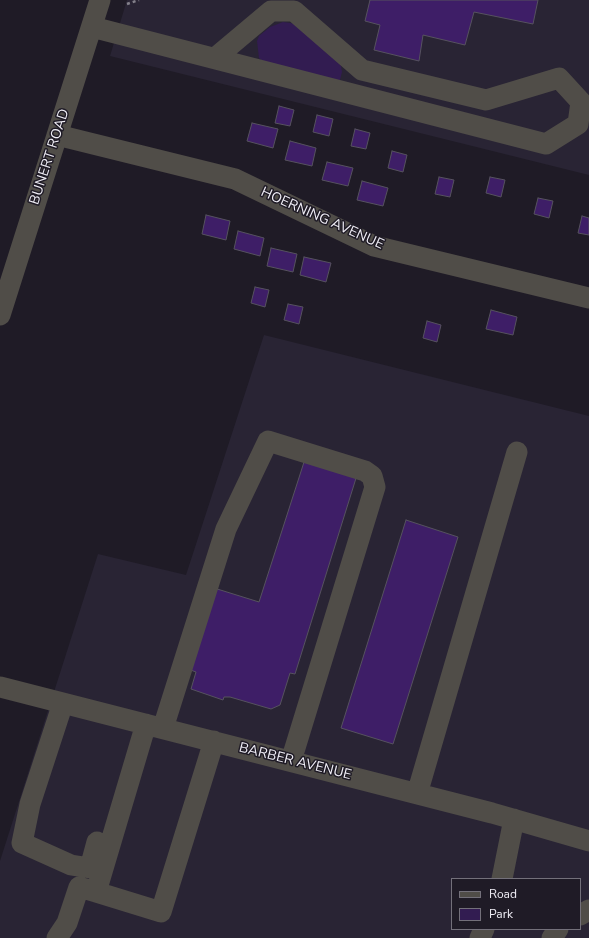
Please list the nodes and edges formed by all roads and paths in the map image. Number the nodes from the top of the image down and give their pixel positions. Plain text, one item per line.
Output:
1 (100, 0) edge
2 (139, 0) edge
3 (127, 4) dead end
4 (92, 27) junction
5 (215, 58) junction
6 (57, 135) junction
7 (589, 298) edge
8 (0, 315) edge
9 (517, 452) dead end
10 (0, 687) edge
11 (62, 703) junction
12 (147, 724) junction
13 (214, 741) junction
14 (291, 761) junction
15 (417, 794) junction
16 (514, 819) junction
17 (589, 841) edge
18 (502, 878) edge
19 (96, 892) junction
20 (57, 938) edge

1 - 4 street, BUNERT ROAD
2 - 3 path
4 - 5 street
4 - 6 street, BUNERT ROAD
5 - 5 street
6 - 7 street, HOERNING AVENUE
6 - 8 street, BUNERT ROAD
9 - 15 street
10 - 11 street, BARBER AVENUE
11 - 12 street, BARBER AVENUE
11 - 12 street
12 - 13 street, BARBER AVENUE
12 - 14 street
12 - 19 street
13 - 14 street, BARBER AVENUE
13 - 19 street
14 - 15 street, BARBER AVENUE
15 - 16 street, BARBER AVENUE
16 - 17 street, BARBER AVENUE
16 - 18 street
19 - 20 street

